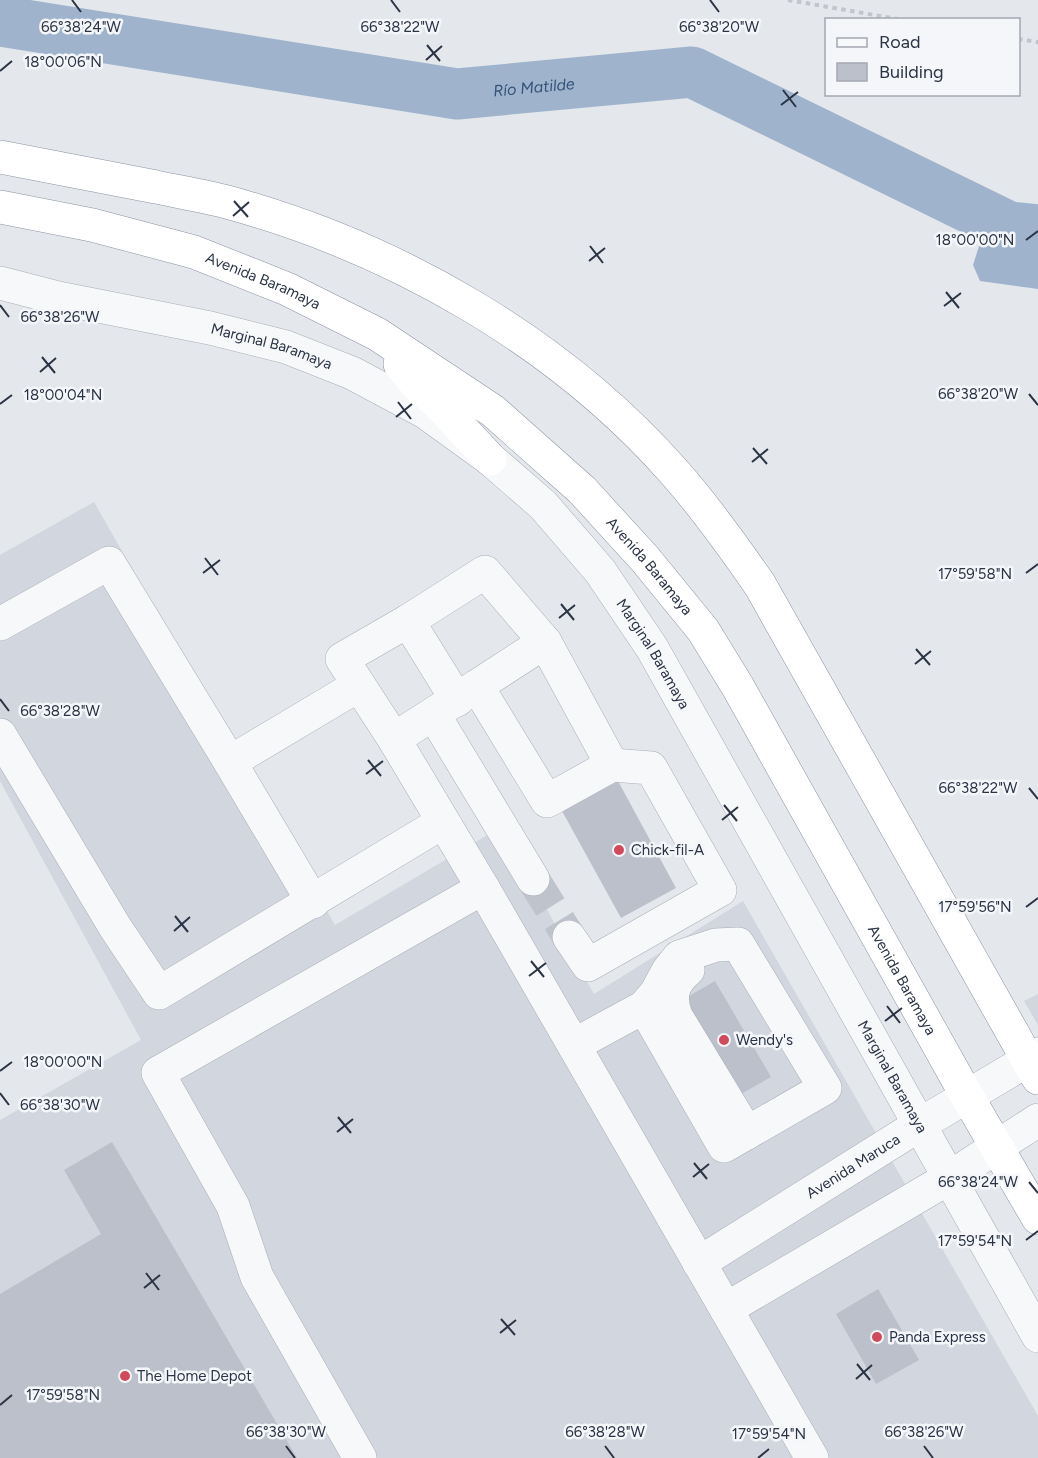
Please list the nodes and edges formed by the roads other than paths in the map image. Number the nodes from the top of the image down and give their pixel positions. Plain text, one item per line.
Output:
1 (0, 157) edge
2 (0, 207) edge
3 (0, 283) edge
4 (377, 334) junction
5 (490, 459) junction
6 (408, 621) junction
7 (0, 624) edge
8 (545, 642) junction
9 (359, 686) junction
10 (456, 700) junction
11 (0, 735) edge
12 (394, 739) junction
13 (230, 762) junction
14 (612, 765) junction
15 (443, 822) junction
16 (533, 879) tunnel mouth
17 (483, 888) junction
18 (313, 902) junction
19 (569, 937) tunnel mouth
20 (759, 979) junction
21 (644, 1007) junction
22 (574, 1045) junction
23 (1035, 1063) edge
24 (967, 1096) junction
25 (1038, 1120) edge
26 (920, 1125) junction
27 (747, 1133) junction
28 (997, 1147) junction
29 (949, 1178) junction
30 (1038, 1218) edge
31 (699, 1263) junction
32 (726, 1309) junction
33 (1038, 1336) edge
34 (360, 1458) edge
35 (812, 1458) edge

1 - 23 highway
2 - 4 highway, Avenida Baramaya
3 - 5 street, Marginal Baramaya
4 - 5 highway
4 - 24 highway, Avenida Baramaya
5 - 26 street, Marginal Baramaya
6 - 8 street
6 - 9 street
6 - 10 street
7 - 13 street
8 - 10 street
8 - 14 street
9 - 12 street
9 - 13 street
10 - 12 street
10 - 14 street
10 - 16 street
11 - 18 street
12 - 15 street
13 - 18 street
14 - 19 street
15 - 17 street
15 - 18 street
17 - 22 street
17 - 34 street
20 - 21 street
20 - 27 street
20 - 27 street
21 - 22 street
21 - 27 street
22 - 31 street
23 - 24 street, Avenida Maruca
24 - 26 street, Avenida Maruca
24 - 28 highway, Avenida Baramaya
25 - 28 street
26 - 29 street, Marginal Baramaya
26 - 31 street, Avenida Maruca
28 - 29 street
28 - 30 highway, Avenida Baramaya
29 - 32 street
29 - 33 street, Marginal Baramaya
31 - 32 street
32 - 35 street

